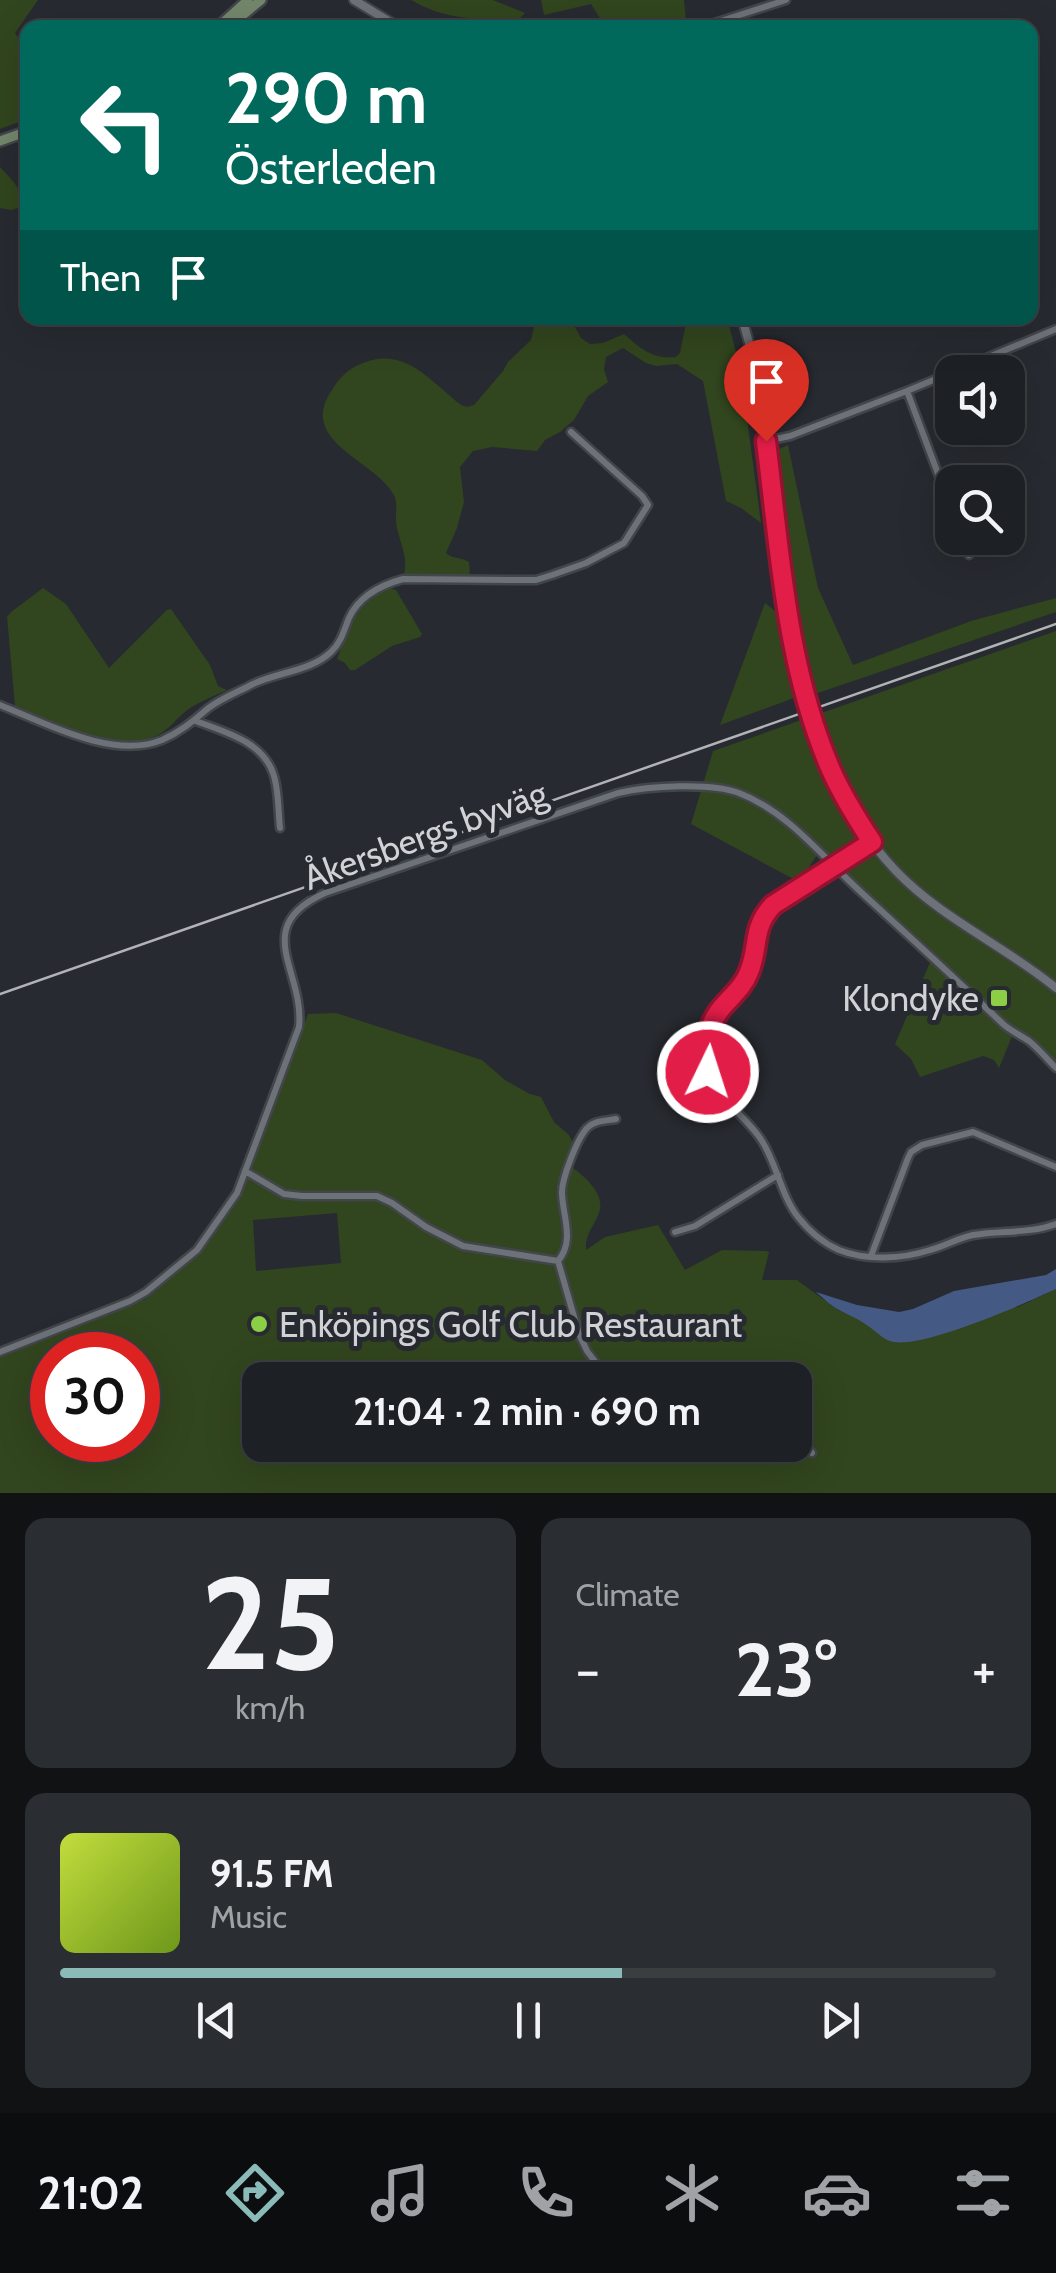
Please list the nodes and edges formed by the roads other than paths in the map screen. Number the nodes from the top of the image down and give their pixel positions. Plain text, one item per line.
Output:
1 (248, 0) edge
2 (261, 0) edge
3 (354, 0) edge
4 (786, 0) edge
5 (226, 20) edge
6 (237, 20) edge
7 (387, 20) edge
8 (724, 20) edge
9 (744, 325) edge
10 (1056, 329) edge
11 (907, 391) junction
12 (571, 432) dead end
13 (766, 441) junction
14 (935, 466) edge
15 (0, 706) edge
16 (196, 721) junction
17 (280, 828) dead end
18 (872, 842) junction
19 (833, 867) junction
20 (1056, 988) edge
21 (1056, 1068) edge
22 (616, 1119) dead end
23 (1056, 1167) edge
24 (244, 1171) junction
25 (778, 1175) junction
26 (1056, 1224) edge
27 (675, 1232) dead end
28 (871, 1256) junction
29 (558, 1261) junction
30 (0, 1352) edge
31 (596, 1362) edge

1 - 5 main road
2 - 6 main road
3 - 7 street
4 - 8 street
9 - 13 street
10 - 11 street
11 - 13 street
11 - 14 street
12 - 16 street
13 - 18 street
15 - 16 street
16 - 17 street
18 - 19 street
18 - 20 street
19 - 21 street, Åkersbergs byväg
19 - 24 street, Åkersbergs byväg
19 - 25 street
22 - 29 street
23 - 28 street
24 - 29 street
24 - 30 street, Åkersbergs byväg
25 - 27 street
25 - 28 street
26 - 28 street
29 - 31 street

